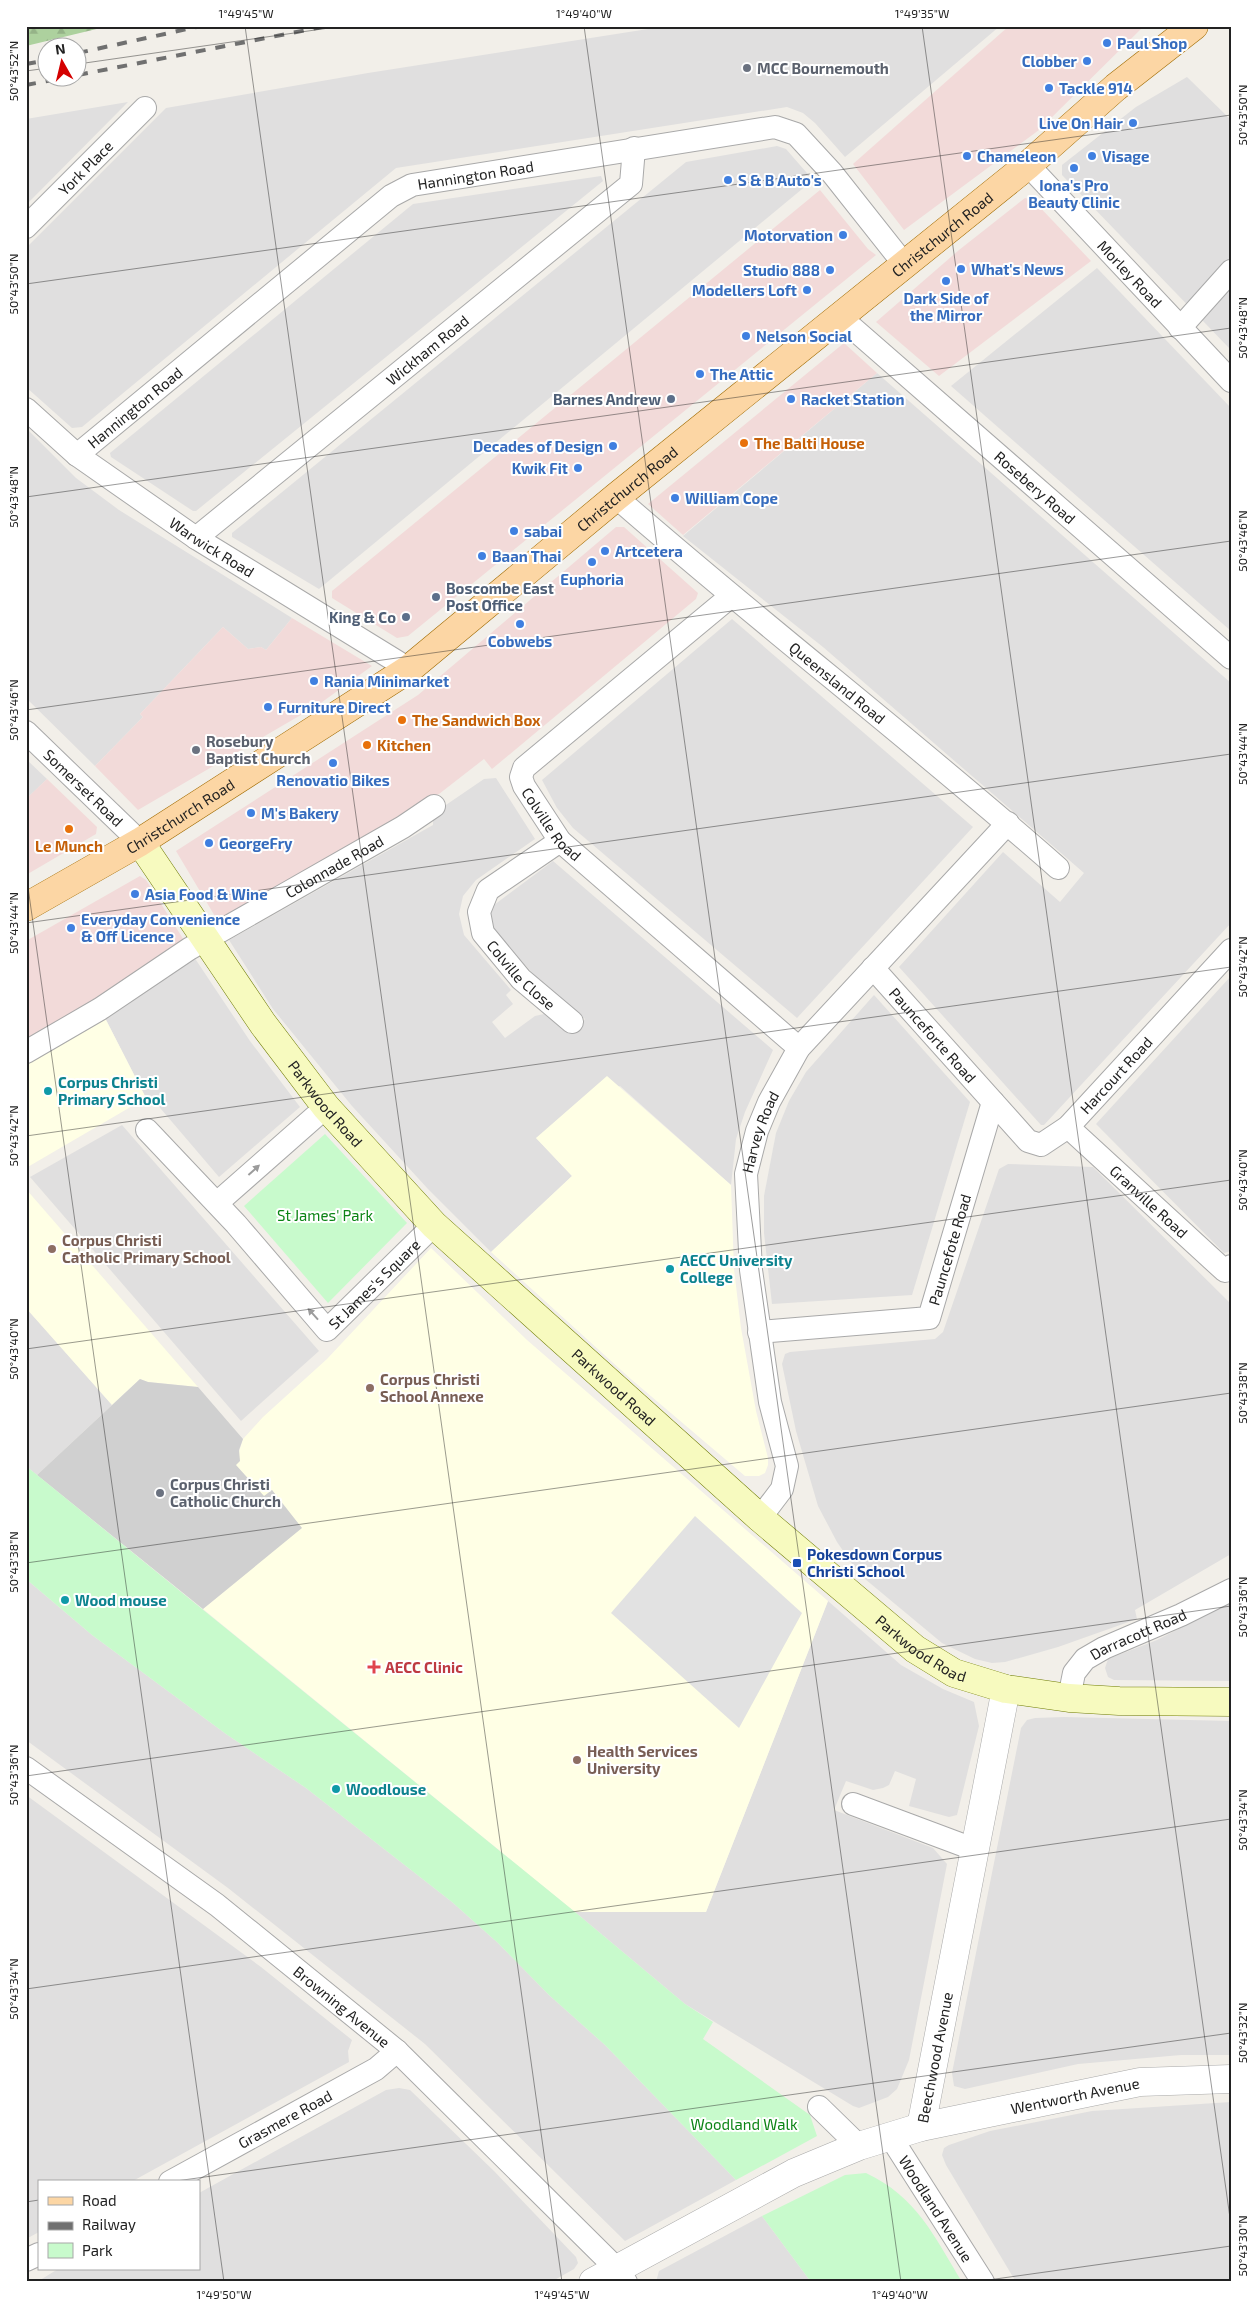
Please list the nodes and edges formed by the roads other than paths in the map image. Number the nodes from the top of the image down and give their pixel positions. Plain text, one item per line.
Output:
1 (1194, 26) edge
2 (145, 108) dead end
3 (634, 148) junction
4 (1028, 165) junction
5 (26, 227) edge
6 (904, 264) junction
7 (1231, 271) edge
8 (840, 317) junction
9 (1180, 328) junction
10 (1231, 381) edge
11 (26, 409) edge
12 (77, 455) junction
13 (616, 497) junction
14 (196, 538) junction
15 (730, 597) junction
16 (1231, 658) edge
17 (409, 670) junction
18 (26, 732) edge
19 (434, 806) dead end
20 (1008, 823) junction
21 (560, 841) junction
22 (140, 842) junction
23 (1058, 868) dead end
24 (26, 907) edge
25 (208, 941) junction
26 (1231, 950) edge
27 (873, 968) junction
28 (572, 1022) dead end
29 (799, 1048) junction
30 (26, 1052) edge
31 (992, 1102) junction
32 (326, 1107) junction
33 (1068, 1127) junction
34 (147, 1130) dead end
35 (217, 1203) junction
36 (434, 1225) junction
37 (1231, 1266) edge
38 (759, 1332) junction
39 (760, 1518) junction
40 (1231, 1590) edge
41 (1006, 1689) junction
42 (1070, 1698) junction
43 (1231, 1702) edge
44 (26, 1768) edge
45 (853, 1804) dead end
46 (976, 1850) junction
47 (397, 2051) junction
48 (1231, 2079) edge
49 (820, 2107) dead end
50 (921, 2127) junction
51 (890, 2136) junction
52 (859, 2146) junction
53 (174, 2180) edge
54 (38, 2254) edge
55 (26, 2260) edge
56 (621, 2275) edge
57 (593, 2282) edge
58 (983, 2282) edge

1 - 4 main road, Christchurch Road
2 - 5 street, York Place
3 - 6 street, Hannington Road
3 - 12 street, Hannington Road
3 - 14 street, Wickham Road
4 - 6 main road, Christchurch Road
4 - 9 street, Morley Road
6 - 8 main road, Christchurch Road
7 - 9 street
8 - 13 main road, Christchurch Road
8 - 16 street, Rosebery Road
9 - 10 street, Morley Road
11 - 12 street, Warwick Road
12 - 14 street, Warwick Road
13 - 15 street, Queensland Road
13 - 17 main road, Christchurch Road
14 - 17 street, Warwick Road
15 - 20 street, Queensland Road
15 - 21 street, Colville Road
17 - 22 main road, Christchurch Road
18 - 22 street, Somerset Road
19 - 25 street, Colonnade Road
20 - 23 street, Queensland Road
20 - 27 street, Harvey Road
21 - 28 street, Colville Close
21 - 29 street, Colville Road
22 - 24 main road, Christchurch Road
22 - 25 main road, Parkwood Road
25 - 30 street, Colonnade Road
25 - 32 main road, Parkwood Road
26 - 33 street, Harcourt Road
27 - 29 street, Harvey Road
27 - 31 street, Paunceforte Road
29 - 38 street, Harvey Road
31 - 33 street, Harcourt Road
31 - 38 street, Pauncefote Road
35 -> 32 street
32 - 36 main road, Parkwood Road
33 - 37 street, Granville Road
34 - 35 street, St James's Square
36 -> 35 street, St James's Square
36 - 39 main road, Parkwood Road
38 - 39 street, Harvey Road
39 - 41 main road, Parkwood Road
40 - 42 street, Darracott Road
41 - 42 main road, Parkwood Road
41 - 46 street, Beechwood Avenue
42 - 43 main road, Parkwood Road
44 - 47 street, Browning Avenue
45 - 46 street
46 - 50 street, Beechwood Avenue
47 - 53 street, Grasmere Road
47 - 56 street, Browning Avenue
48 - 50 street, Wentworth Avenue
49 - 52 street
50 - 51 street, Beechwood Avenue
51 - 52 street, Beechwood Avenue
51 - 58 street, Woodland Avenue
52 - 56 street, Beechwood Avenue
54 - 55 street
56 - 57 street, Beechwood Avenue

